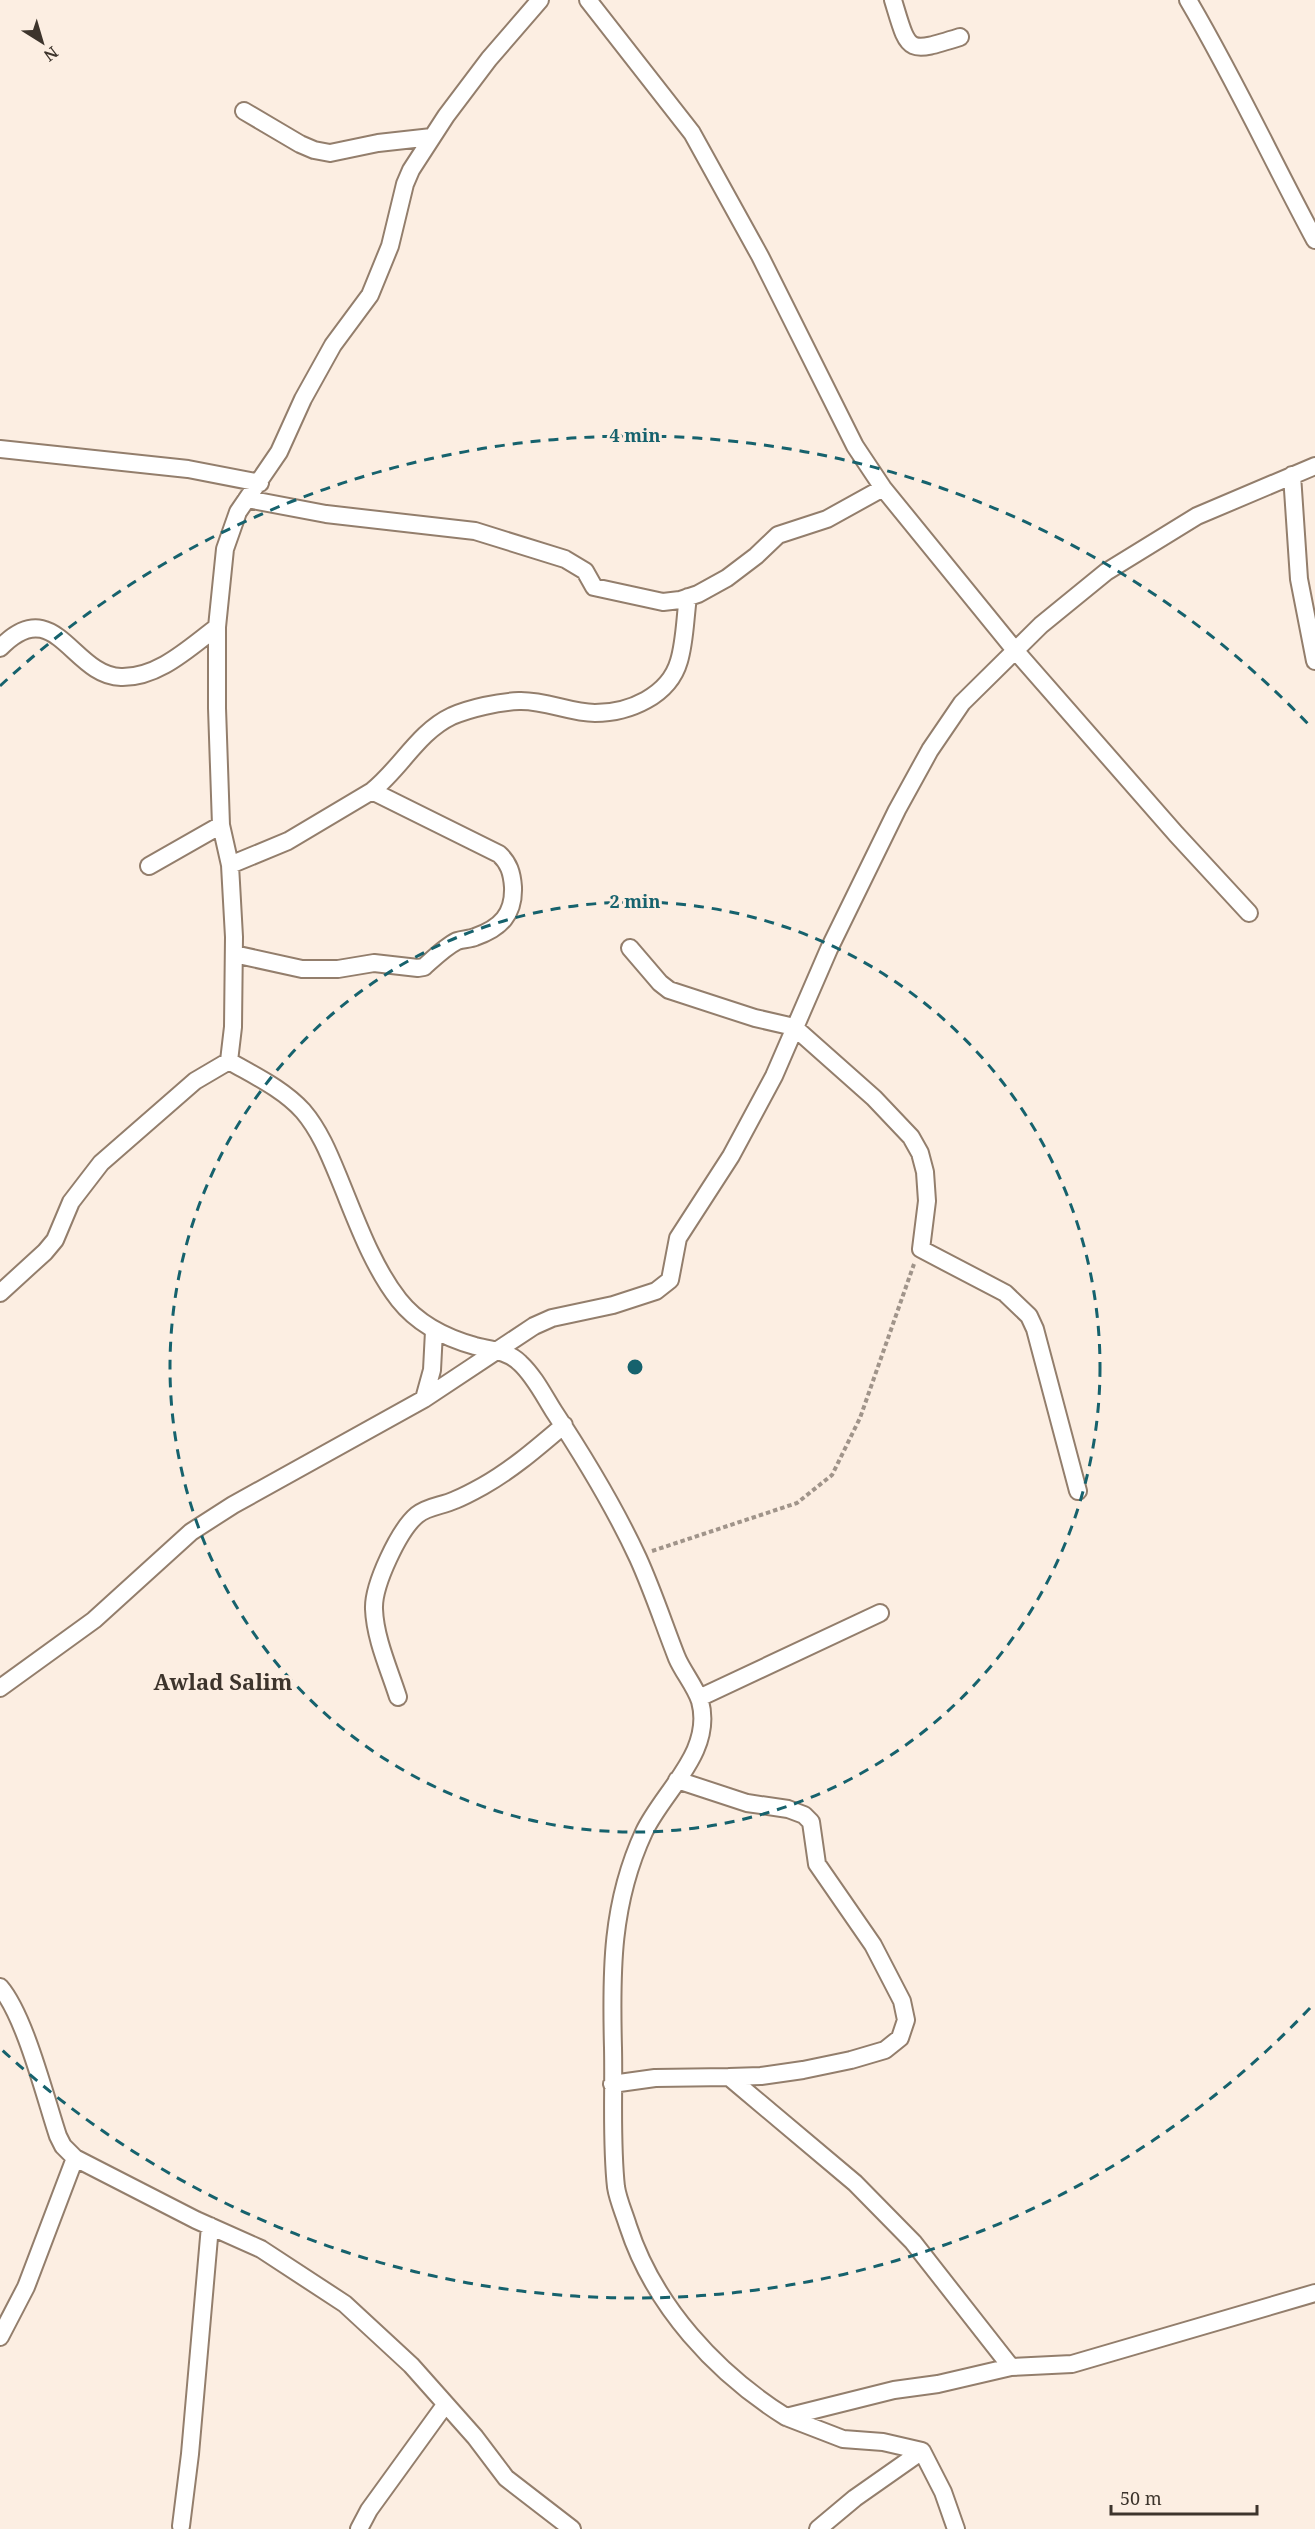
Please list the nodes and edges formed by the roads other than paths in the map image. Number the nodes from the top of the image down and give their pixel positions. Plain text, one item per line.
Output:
1 (540, 0) edge
2 (588, 0) edge
3 (893, 0) edge
4 (1188, 0) edge
5 (960, 37) dead end
6 (244, 111) dead end
7 (432, 137) junction
8 (1315, 240) edge
9 (0, 449) edge
10 (1315, 466) edge
11 (1292, 475) junction
12 (260, 483) junction
13 (883, 488) junction
14 (247, 499) junction
15 (688, 597) junction
16 (217, 627) junction
17 (0, 648) edge
18 (1014, 649) junction
19 (1315, 661) edge
20 (372, 791) junction
21 (221, 825) junction
22 (230, 865) junction
23 (149, 866) dead end
24 (1249, 913) dead end
25 (630, 948) dead end
26 (234, 954) junction
27 (794, 1027) junction
28 (229, 1061) junction
29 (0, 1293) edge
30 (434, 1331) junction
31 (496, 1351) junction
32 (424, 1399) junction
33 (564, 1425) junction
34 (1078, 1491) dead end
35 (880, 1613) dead end
36 (0, 1688) edge
37 (398, 1697) dead end
38 (699, 1698) junction
39 (677, 1780) junction
40 (0, 1987) edge
41 (729, 2077) junction
42 (612, 2084) junction
43 (75, 2158) junction
44 (210, 2226) junction
45 (1315, 2293) edge
46 (0, 2337) edge
47 (1011, 2367) junction
48 (445, 2405) junction
49 (786, 2417) junction
50 (922, 2451) junction
51 (181, 2526) dead end
52 (359, 2529) edge
53 (572, 2529) edge
54 (818, 2529) edge
55 (956, 2529) edge

1 - 7 street
2 - 13 street
3 - 5 street
4 - 8 street
6 - 7 street
7 - 12 street
9 - 12 street
10 - 11 street
11 - 18 street
11 - 19 street
12 - 14 street
13 - 15 street
13 - 18 street
14 - 15 street
14 - 16 street
15 - 20 street
16 - 17 street
16 - 21 street
18 - 24 street
18 - 27 street
20 - 22 street
20 - 26 street
21 - 22 street
21 - 23 street
22 - 26 street
25 - 27 street
26 - 28 street
27 - 31 street
27 - 34 street
28 - 29 street
28 - 30 street
30 - 31 street
30 - 32 street
31 - 32 street
31 - 33 street
32 - 36 street
33 - 37 street
33 - 38 street
35 - 38 street
38 - 39 street
39 - 41 street
39 - 42 street
40 - 43 street
41 - 42 street
41 - 47 street
42 - 49 street
43 - 44 street
43 - 46 street
44 - 48 street
44 - 51 street
45 - 47 street
47 - 49 street
48 - 52 street
48 - 53 street
49 - 50 street
50 - 54 street
50 - 55 street

